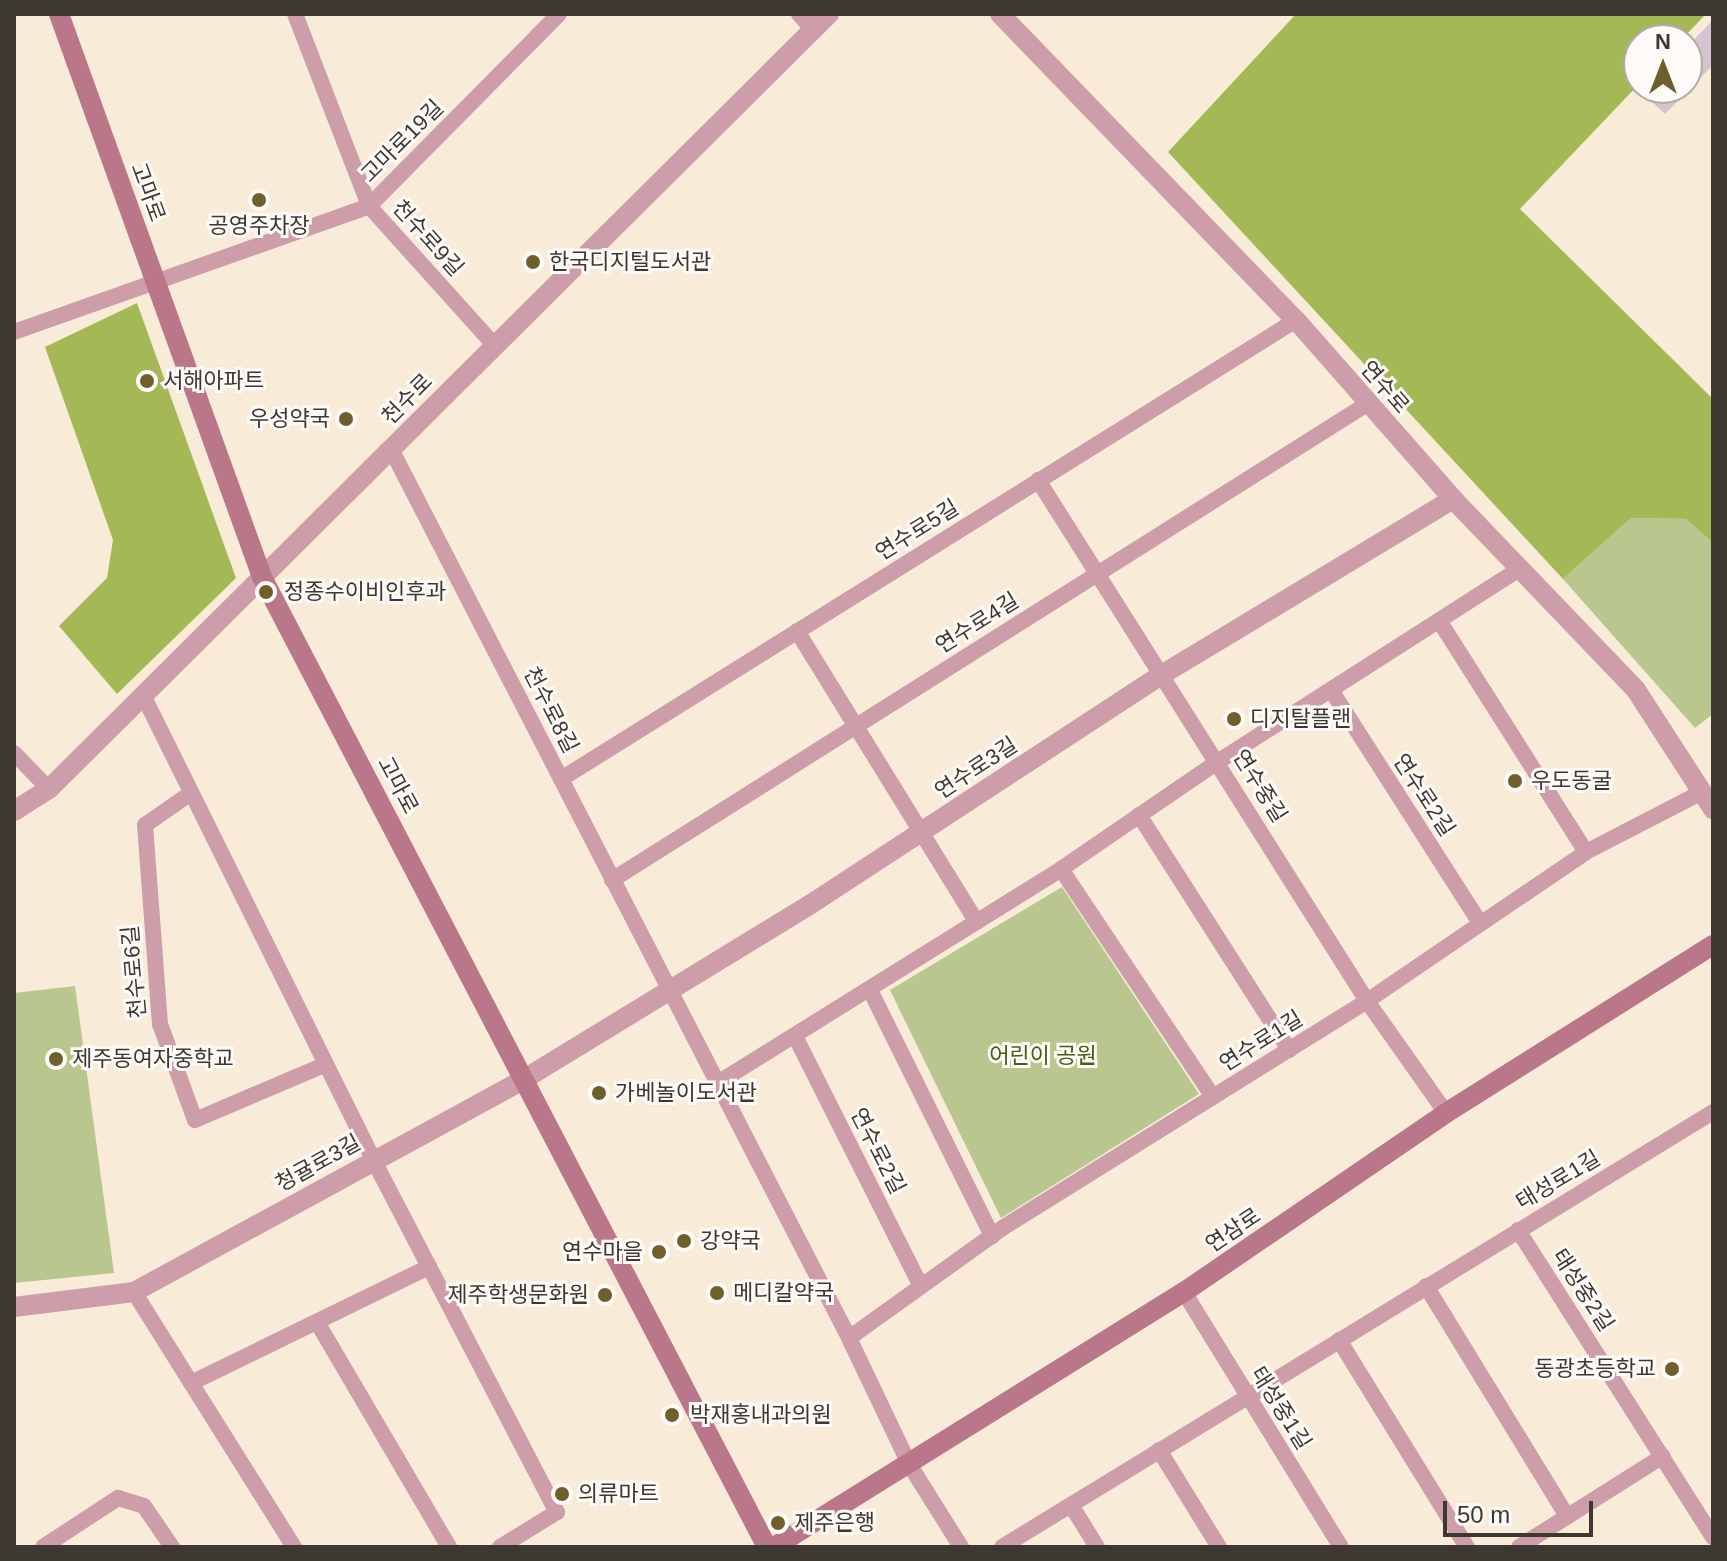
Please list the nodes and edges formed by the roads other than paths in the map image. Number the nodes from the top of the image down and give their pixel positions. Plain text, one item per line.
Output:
1 (59, 14) edge
2 (295, 14) edge
3 (559, 14) edge
4 (799, 14) edge
5 (829, 14) edge
6 (1000, 14) edge
7 (814, 31) junction
8 (369, 206) junction
9 (156, 284) junction
10 (1296, 320) junction
11 (14, 332) edge
12 (495, 346) junction
13 (1367, 404) junction
14 (391, 449) junction
15 (1038, 480) junction
16 (1453, 499) junction
17 (1519, 569) junction
18 (1098, 573) junction
19 (262, 577) junction
20 (1440, 622) junction
21 (797, 631) junction
22 (1163, 674) junction
23 (1331, 690) junction
24 (143, 695) junction
25 (856, 726) junction
26 (14, 753) edge
27 (1219, 761) junction
28 (561, 779) junction
29 (49, 789) junction
30 (191, 793) junction
31 (1707, 801) edge
32 (14, 811) edge
33 (1139, 815) junction
34 (923, 832) junction
35 (1586, 852) junction
36 (1061, 869) junction
37 (612, 880) junction
38 (977, 922) junction
39 (1480, 923) junction
40 (1713, 945) edge
41 (870, 990) junction
42 (669, 992) junction
43 (1367, 1001) junction
44 (795, 1036) junction
45 (1289, 1050) junction
46 (326, 1064) junction
47 (526, 1078) junction
48 (716, 1084) junction
49 (1213, 1097) junction
50 (1713, 1112) edge
51 (1446, 1113) junction
52 (374, 1161) junction
53 (1518, 1230) junction
54 (992, 1236) junction
55 (429, 1267) junction
56 (921, 1286) junction
57 (1426, 1286) junction
58 (134, 1292) junction
59 (1184, 1292) junction
60 (14, 1307) edge
61 (317, 1322) junction
62 (849, 1338) junction
63 (1339, 1340) junction
64 (191, 1383) junction
65 (1248, 1396) junction
66 (1159, 1450) junction
67 (1663, 1456) junction
68 (909, 1464) junction
69 (1071, 1505) junction
70 (1567, 1516) junction
71 (1713, 1537) edge
72 (43, 1547) edge
73 (172, 1547) edge
74 (294, 1547) edge
75 (449, 1547) edge
76 (500, 1547) edge
77 (767, 1547) edge
78 (774, 1547) edge
79 (961, 1547) edge
80 (1002, 1547) edge
81 (1097, 1547) edge
82 (1219, 1547) edge
83 (1341, 1547) edge
84 (1467, 1547) edge
85 (1519, 1547) edge

1 - 9 main road, 고마로
2 - 8 street, 천수로9길
3 - 8 street, 고마로19길
4 - 7 street
5 - 7 street, 천수로
6 - 10 street, 연수로
7 - 12 street, 천수로
8 - 9 street, 고마로19길
8 - 12 street, 천수로9길
9 - 11 street, 고마로19길
9 - 19 main road, 고마로
10 - 13 street, 연수로
10 - 15 street, 연수로5길
12 - 14 street, 천수로
13 - 16 street, 연수로
13 - 18 street, 연수로4길
14 - 19 street, 천수로
14 - 28 street, 천수로8길
15 - 18 street, 연수중길
15 - 21 street, 연수로5길
16 - 17 street, 연수로
16 - 22 street, 연수로3길
17 - 20 street
17 - 31 street, 연수로
18 - 22 street, 연수중길
18 - 25 street, 연수로4길
19 - 24 street, 천수로
19 - 47 main road, 고마로
20 - 23 street
20 - 35 street
21 - 25 street
21 - 28 street, 연수로5길
22 - 27 street, 연수중길
22 - 34 street, 연수로3길
23 - 27 street
23 - 39 street, 연수로2길
24 - 29 street, 천수로
24 - 30 street
25 - 34 street
25 - 37 street, 연수로4길
26 - 29 street
27 - 33 street
27 - 43 street, 연수중길
28 - 37 street, 천수로8길
29 - 32 street, 천수로
30 - 46 street
30 - 46 street, 천수로6길
31 - 35 street, 연수로1길
33 - 36 street
33 - 45 street
34 - 38 street
34 - 42 street, 연수로3길
35 - 39 street, 연수로1길
36 - 38 street
36 - 49 street
37 - 42 street, 천수로8길
38 - 41 street
39 - 43 street, 연수로1길
40 - 51 main road, 연삼로
41 - 44 street
41 - 54 street
42 - 47 street, 연수로3길
42 - 48 street
43 - 45 street, 연수로1길
43 - 51 street, 연수중길
44 - 48 street
44 - 56 street, 연수로2길
45 - 49 street, 연수로1길
46 - 52 street
47 - 52 street, 청귤로3길
47 - 77 main road, 고마로
48 - 62 street
49 - 54 street, 연수로1길
50 - 53 street, 태성로1길
51 - 59 main road, 연삼로
52 - 55 street
52 - 58 street, 청귤로3길
53 - 57 street, 태성로1길
53 - 67 street, 태성중2길
54 - 56 street, 연수로1길
55 - 61 street
55 - 76 street
56 - 62 street, 연수로1길
57 - 63 street, 태성로1길
57 - 70 street
58 - 60 street, 청귤로3길
58 - 64 street
59 - 65 street, 태성중1길
59 - 68 main road, 연삼로
61 - 64 street
61 - 75 street
62 - 68 street
63 - 65 street, 태성로1길
63 - 84 street
64 - 74 street
65 - 66 street, 태성로1길
65 - 83 street, 태성중1길
66 - 69 street, 태성로1길
66 - 82 street
67 - 70 street
67 - 71 street, 태성중2길
68 - 78 main road, 연삼로
68 - 79 street
69 - 80 street, 태성로1길
69 - 81 street
70 - 85 street
72 - 73 street

